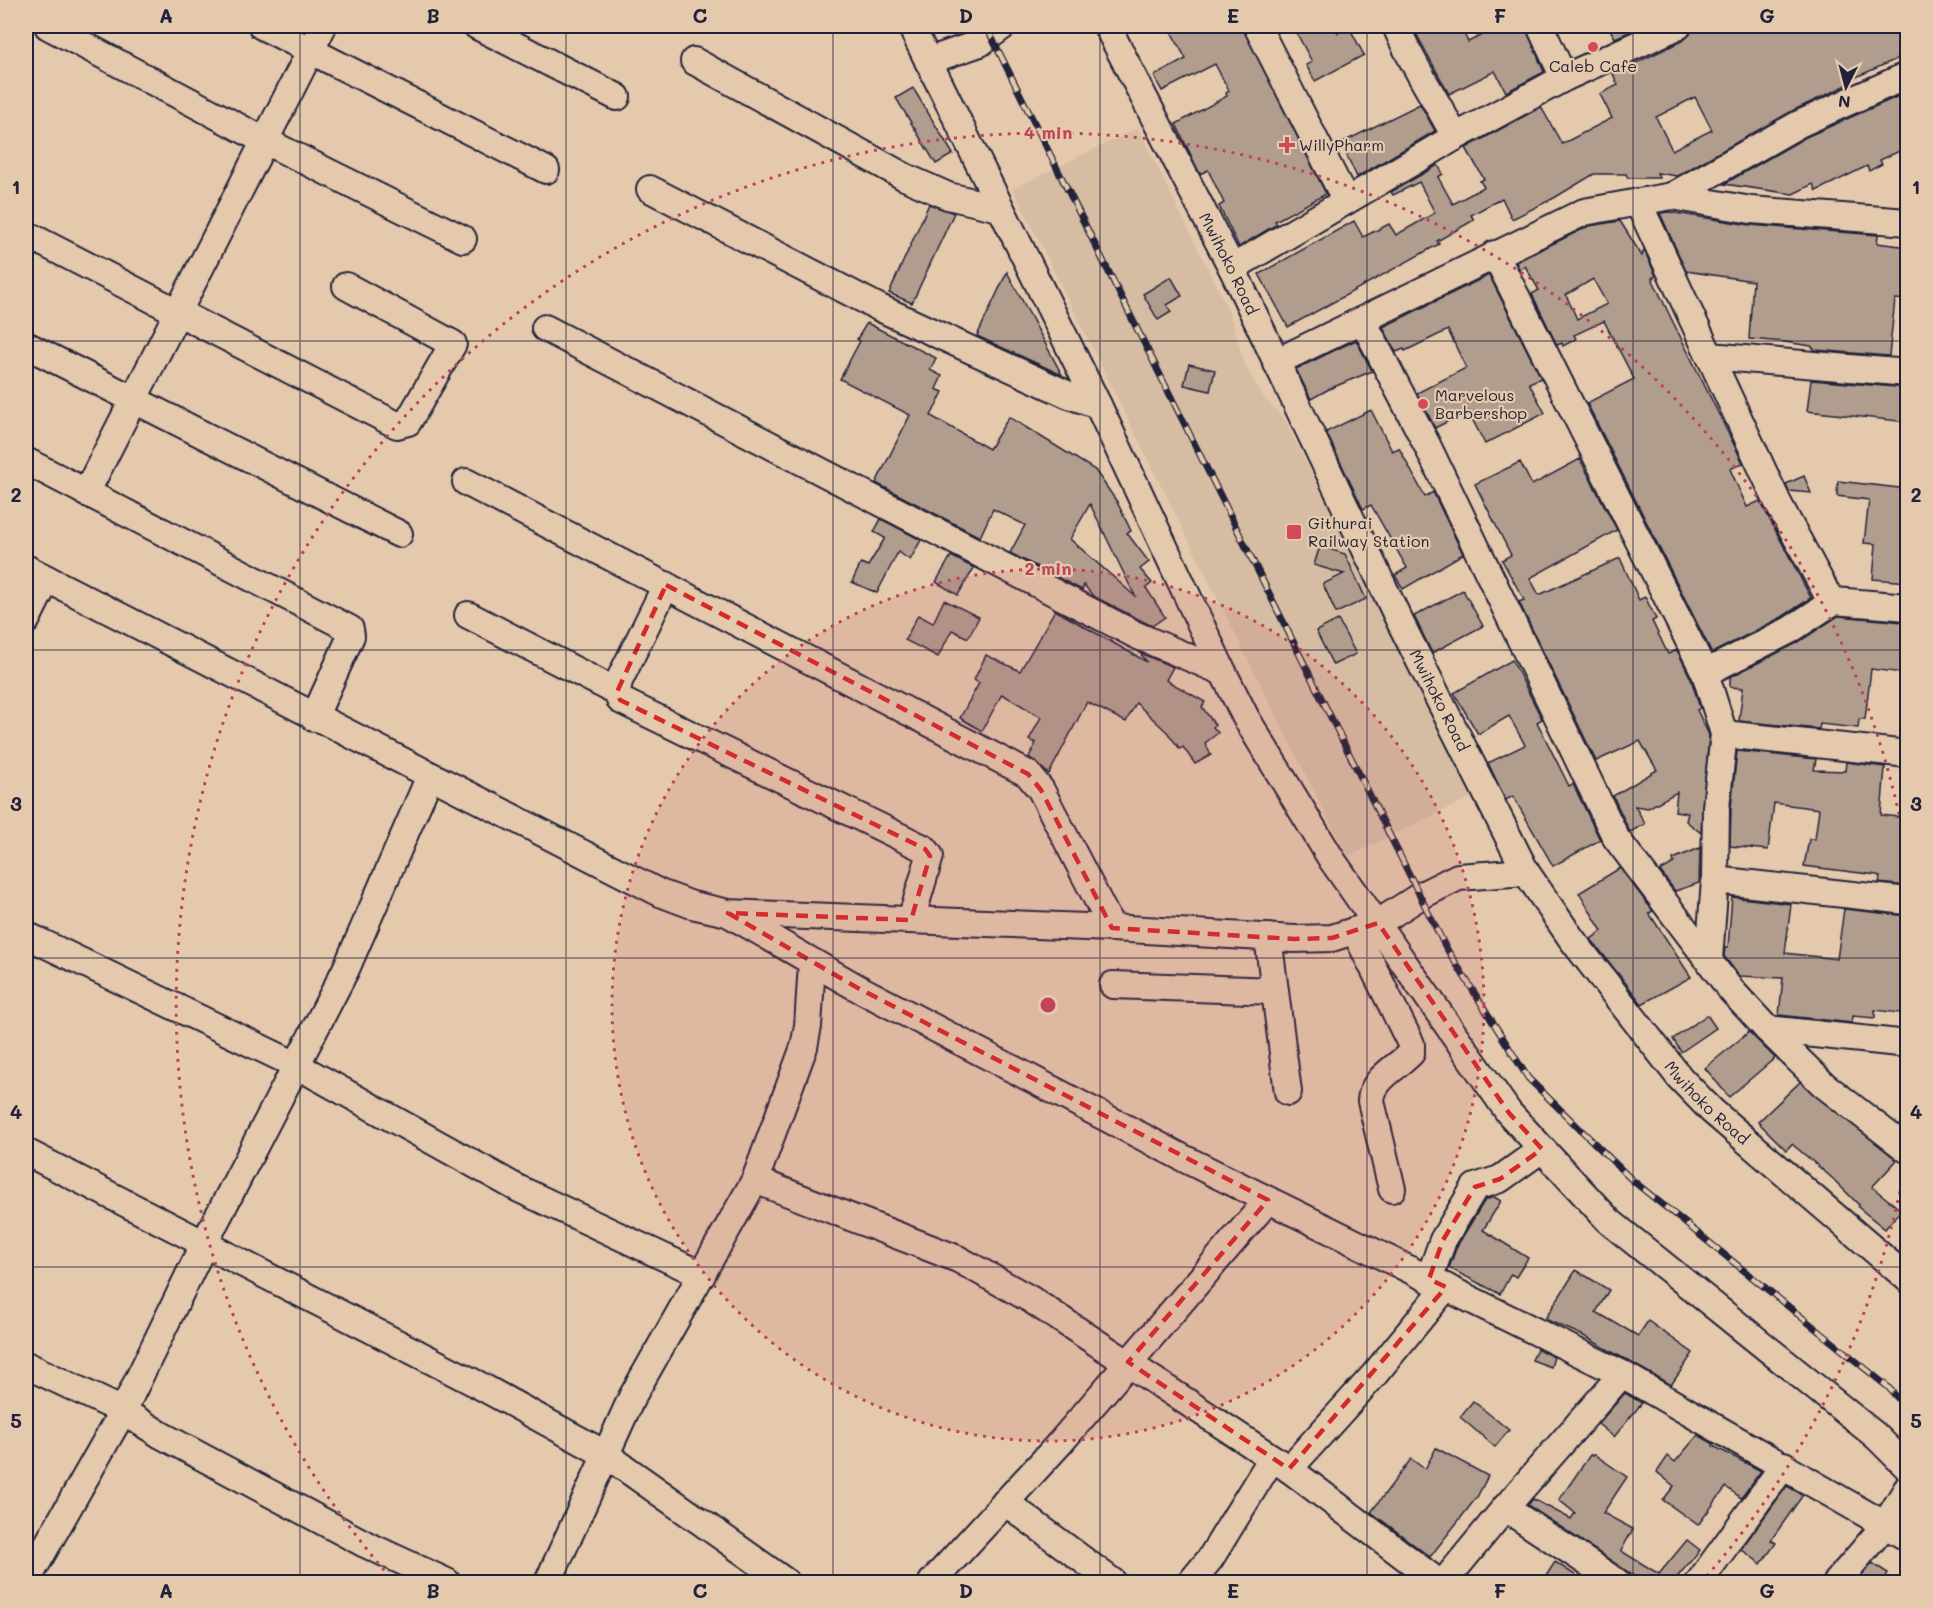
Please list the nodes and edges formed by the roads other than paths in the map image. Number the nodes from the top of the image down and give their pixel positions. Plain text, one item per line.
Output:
1 (48, 26) edge
2 (262, 26) edge
3 (323, 26) edge
4 (477, 26) edge
5 (911, 26) edge
6 (1003, 26) edge
7 (1107, 26) edge
8 (1257, 26) edge
9 (1396, 26) edge
10 (1540, 26) edge
11 (1672, 27) edge
12 (309, 51) junction
13 (694, 61) dead end
14 (928, 61) junction
15 (1908, 75) edge
16 (1564, 78) junction
17 (617, 97) dead end
18 (1455, 137) junction
19 (263, 140) junction
20 (546, 170) dead end
21 (650, 189) dead end
22 (1672, 196) junction
23 (1346, 201) junction
24 (1638, 201) junction
25 (999, 208) junction
26 (1908, 222) edge
27 (26, 234) edge
28 (463, 239) dead end
29 (1495, 254) junction
30 (1232, 268) junction
31 (346, 286) dead end
32 (176, 311) junction
33 (1363, 321) junction
34 (545, 328) dead end
35 (26, 345) edge
36 (1710, 356) junction
37 (1276, 362) junction
38 (1908, 373) edge
39 (133, 400) junction
40 (1098, 405) junction
41 (26, 462) edge
42 (466, 482) dead end
43 (86, 493) junction
44 (399, 534) dead end
45 (36, 574) edge
46 (666, 585) junction
47 (1834, 601) junction
48 (1908, 607) edge
49 (468, 615) dead end
50 (26, 621) edge
51 (1223, 672) junction
52 (1705, 673) junction
53 (617, 692) junction
54 (314, 718) junction
55 (1724, 734) junction
56 (1908, 754) edge
57 (430, 776) junction
58 (1526, 872) junction
59 (1715, 880) junction
60 (1908, 901) edge
61 (728, 914) junction
62 (911, 920) junction
63 (1367, 927) junction
64 (1112, 928) junction
65 (26, 935) edge
66 (1268, 937) junction
67 (1709, 959) junction
68 (812, 963) junction
69 (1113, 985) dead end
70 (1275, 991) junction
71 (1767, 1029) junction
72 (1908, 1044) edge
73 (296, 1065) junction
74 (1288, 1092) dead end
75 (1542, 1149) junction
76 (1908, 1150) edge
77 (26, 1152) edge
78 (755, 1180) junction
79 (1392, 1189) dead end
80 (1268, 1200) junction
81 (205, 1242) junction
82 (702, 1275) junction
83 (1908, 1279) edge
84 (1438, 1283) junction
85 (1128, 1362) junction
86 (26, 1365) edge
87 (1622, 1374) junction
88 (123, 1411) junction
89 (605, 1454) junction
90 (1280, 1463) junction
91 (1784, 1466) junction
92 (1908, 1468) edge
93 (1908, 1487) edge
94 (1005, 1502) junction
95 (1505, 1508) junction
96 (1885, 1525) junction
97 (1908, 1538) edge
98 (26, 1582) edge
99 (447, 1582) edge
100 (548, 1582) edge
101 (786, 1582) edge
102 (932, 1582) edge
103 (1113, 1582) edge
104 (1191, 1582) edge
105 (1438, 1582) edge
106 (1444, 1582) edge
107 (1617, 1582) edge
108 (1699, 1582) edge
109 (1837, 1582) edge

1 - 19 street
2 - 12 street
3 - 12 street
4 - 17 street
5 - 14 street
6 - 14 street
7 - 30 street, Mwihoko Road
8 - 23 street
9 - 18 street
10 - 16 street
11 - 16 street
12 - 19 street
12 - 20 street
13 - 25 street
14 - 25 street
15 - 22 street
16 - 18 street
18 - 23 street
19 - 28 street
19 - 32 street
21 - 40 street
22 - 24 street
22 - 26 street
23 - 30 street
24 - 29 street
24 - 36 street
25 - 40 street
27 - 32 street
29 - 33 street
29 - 52 street
30 - 37 street, Mwihoko Road
31 - 32 street
32 - 39 street
33 - 37 street
33 - 67 street
34 - 51 street
35 - 39 street
36 - 38 street
36 - 47 street
37 - 58 street, Mwihoko Road
39 - 43 street
39 - 44 street
40 - 51 street
41 - 43 street
42 - 46 street
43 - 54 street
45 - 50 street
45 - 54 street
46 - 53 street
46 - 64 street
47 - 48 street
47 - 52 street
49 - 53 street
51 - 63 street
52 - 55 street
53 - 62 street
54 - 57 street
55 - 56 street
55 - 59 street
57 - 61 street
57 - 73 street
58 - 63 street
58 - 83 street, Mwihoko Road
59 - 60 street
59 - 67 street
61 - 62 street
61 - 68 street
62 - 64 street
63 - 66 street
63 - 75 street
63 - 79 street
64 - 66 street
65 - 73 street
66 - 70 street
67 - 71 street
68 - 78 street
68 - 80 street
69 - 70 street
70 - 74 street
71 - 72 street
71 - 76 street
73 - 81 street
73 - 82 street
75 - 84 street
75 - 92 street
77 - 81 street
78 - 82 street
78 - 85 street
80 - 84 street
80 - 85 street
81 - 88 street
81 - 89 street
82 - 89 street
84 - 87 street
84 - 90 street
85 - 90 street
85 - 94 street
86 - 88 street
87 - 91 street
87 - 95 street
88 - 98 street
88 - 99 street
89 - 100 street
89 - 101 street
90 - 104 street
90 - 105 street
91 - 96 street
91 - 108 street
93 - 96 street
94 - 102 street
94 - 103 street
95 - 106 street
95 - 107 street
96 - 97 street
96 - 109 street

